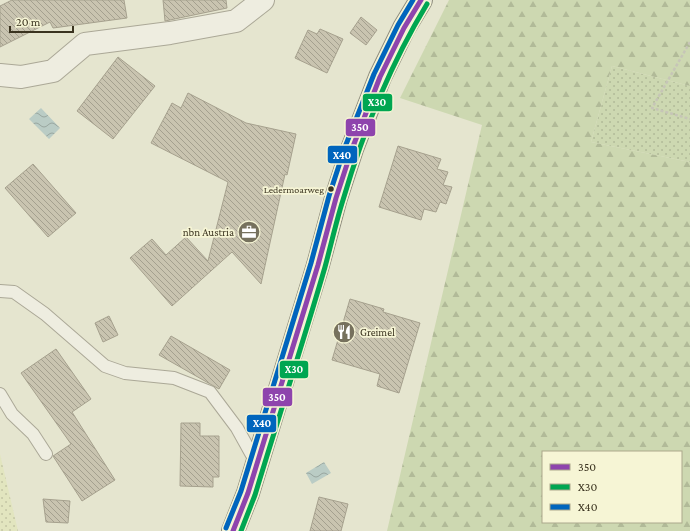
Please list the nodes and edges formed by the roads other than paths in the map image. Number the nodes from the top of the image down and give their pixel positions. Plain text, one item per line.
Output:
1 (263, 0) edge
2 (421, 0) edge
3 (0, 75) edge
4 (0, 291) edge
5 (0, 394) edge
6 (46, 454) dead end
7 (257, 464) junction
8 (232, 531) edge

1 - 3 street
2 - 7 main road
4 - 7 lane
5 - 6 lane
7 - 8 main road

